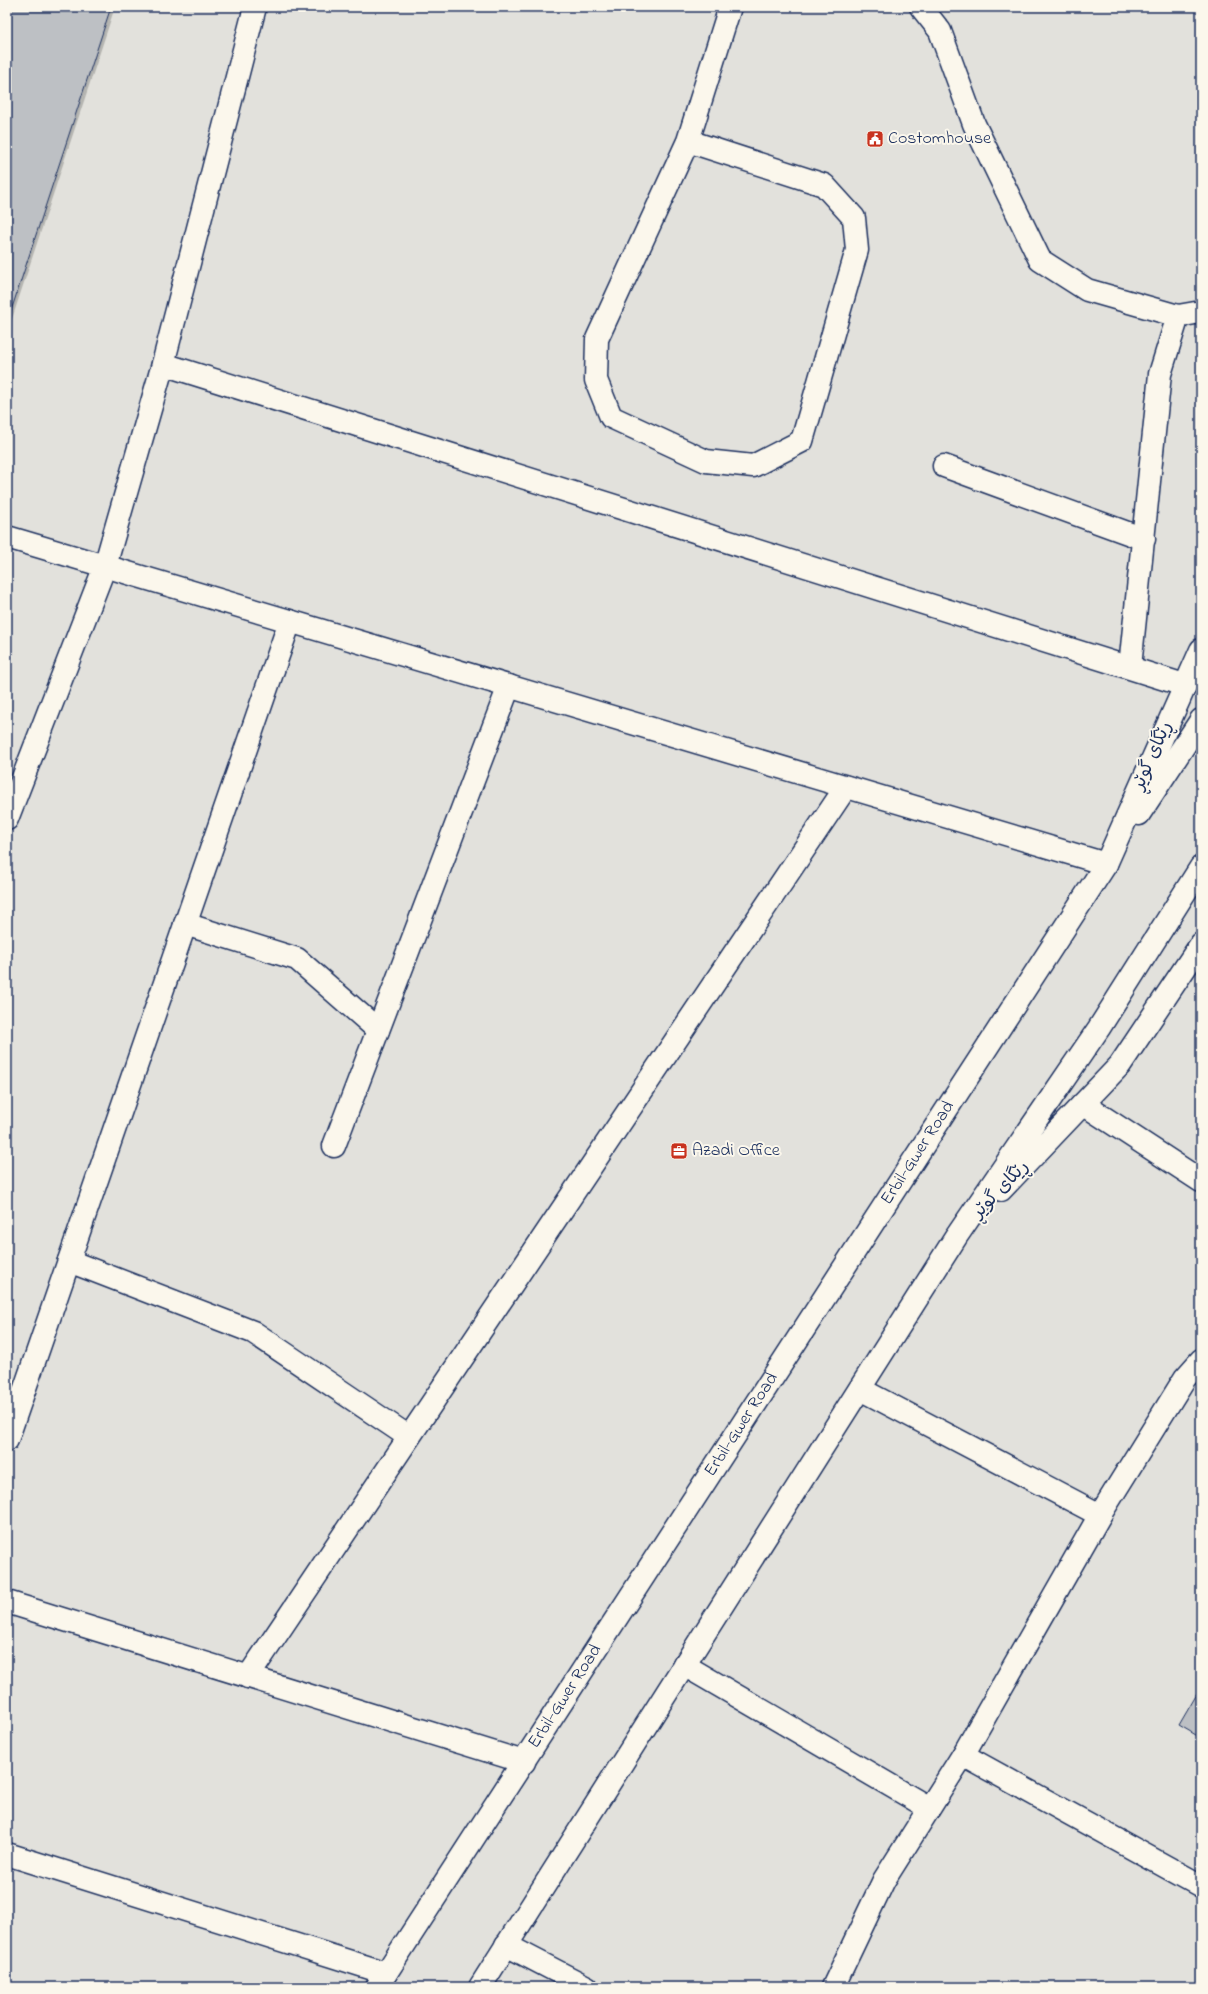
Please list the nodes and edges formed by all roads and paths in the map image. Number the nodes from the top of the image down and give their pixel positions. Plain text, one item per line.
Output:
1 (255, 7) edge
2 (730, 7) edge
3 (921, 7) edge
4 (688, 140) junction
5 (1201, 312) edge
6 (1178, 316) junction
7 (163, 364) junction
8 (944, 466) dead end
9 (7, 537) edge
10 (1144, 539) junction
11 (105, 566) junction
12 (290, 621) junction
13 (1201, 650) edge
14 (1130, 668) junction
15 (1184, 685) junction
16 (509, 686) junction
17 (1201, 720) edge
18 (846, 787) junction
19 (7, 819) edge
20 (1106, 864) junction
21 (1201, 867) edge
22 (185, 924) junction
23 (1201, 944) edge
24 (378, 1030) junction
25 (1083, 1104) junction
26 (334, 1146) dead end
27 (1201, 1181) edge
28 (956, 1237) junction
29 (69, 1260) junction
30 (1201, 1360) edge
31 (860, 1388) junction
32 (409, 1437) junction
33 (7, 1440) edge
34 (1100, 1515) junction
35 (7, 1602) edge
36 (684, 1665) junction
37 (248, 1677) junction
38 (963, 1755) junction
39 (524, 1762) junction
40 (929, 1808) junction
41 (7, 1854) edge
42 (1201, 1886) edge
43 (506, 1945) junction
44 (382, 1980) edge
45 (480, 1987) edge
46 (587, 1987) edge
47 (833, 1987) edge

1 - 7 main road
2 - 4 main road
3 - 6 main road
4 - 4 main road
5 - 6 main road
6 - 10 main road
7 - 11 main road
7 - 14 main road
8 - 10 main road
9 - 11 main road
10 - 14 main road
11 - 12 main road
11 - 19 main road
12 - 16 main road
12 - 22 main road
13 - 15 main road, ڕێگای گوێڕ
14 - 15 main road
15 - 20 main road, ڕێگای گوێڕ
16 - 18 main road
16 - 24 main road
17 - 20 main road
18 - 20 main road
18 - 32 main road
20 - 39 main road, Erbil-Gwer Road
21 - 28 main road, ڕێگای گوێڕ
22 - 24 main road
22 - 29 main road
23 - 25 main road, ڕێگای گوێڕ
24 - 26 main road
25 - 27 main road
25 - 28 main road, ڕێگای گوێڕ
28 - 31 main road
29 - 32 main road
29 - 33 main road
30 - 34 main road
31 - 34 main road
31 - 36 main road
32 - 37 main road
34 - 38 main road
35 - 37 main road
36 - 40 main road
36 - 43 main road
37 - 39 main road
38 - 40 main road
38 - 42 main road
39 - 44 main road, Erbil-Gwer Road
40 - 47 main road
41 - 44 main road
43 - 45 main road
43 - 46 main road

